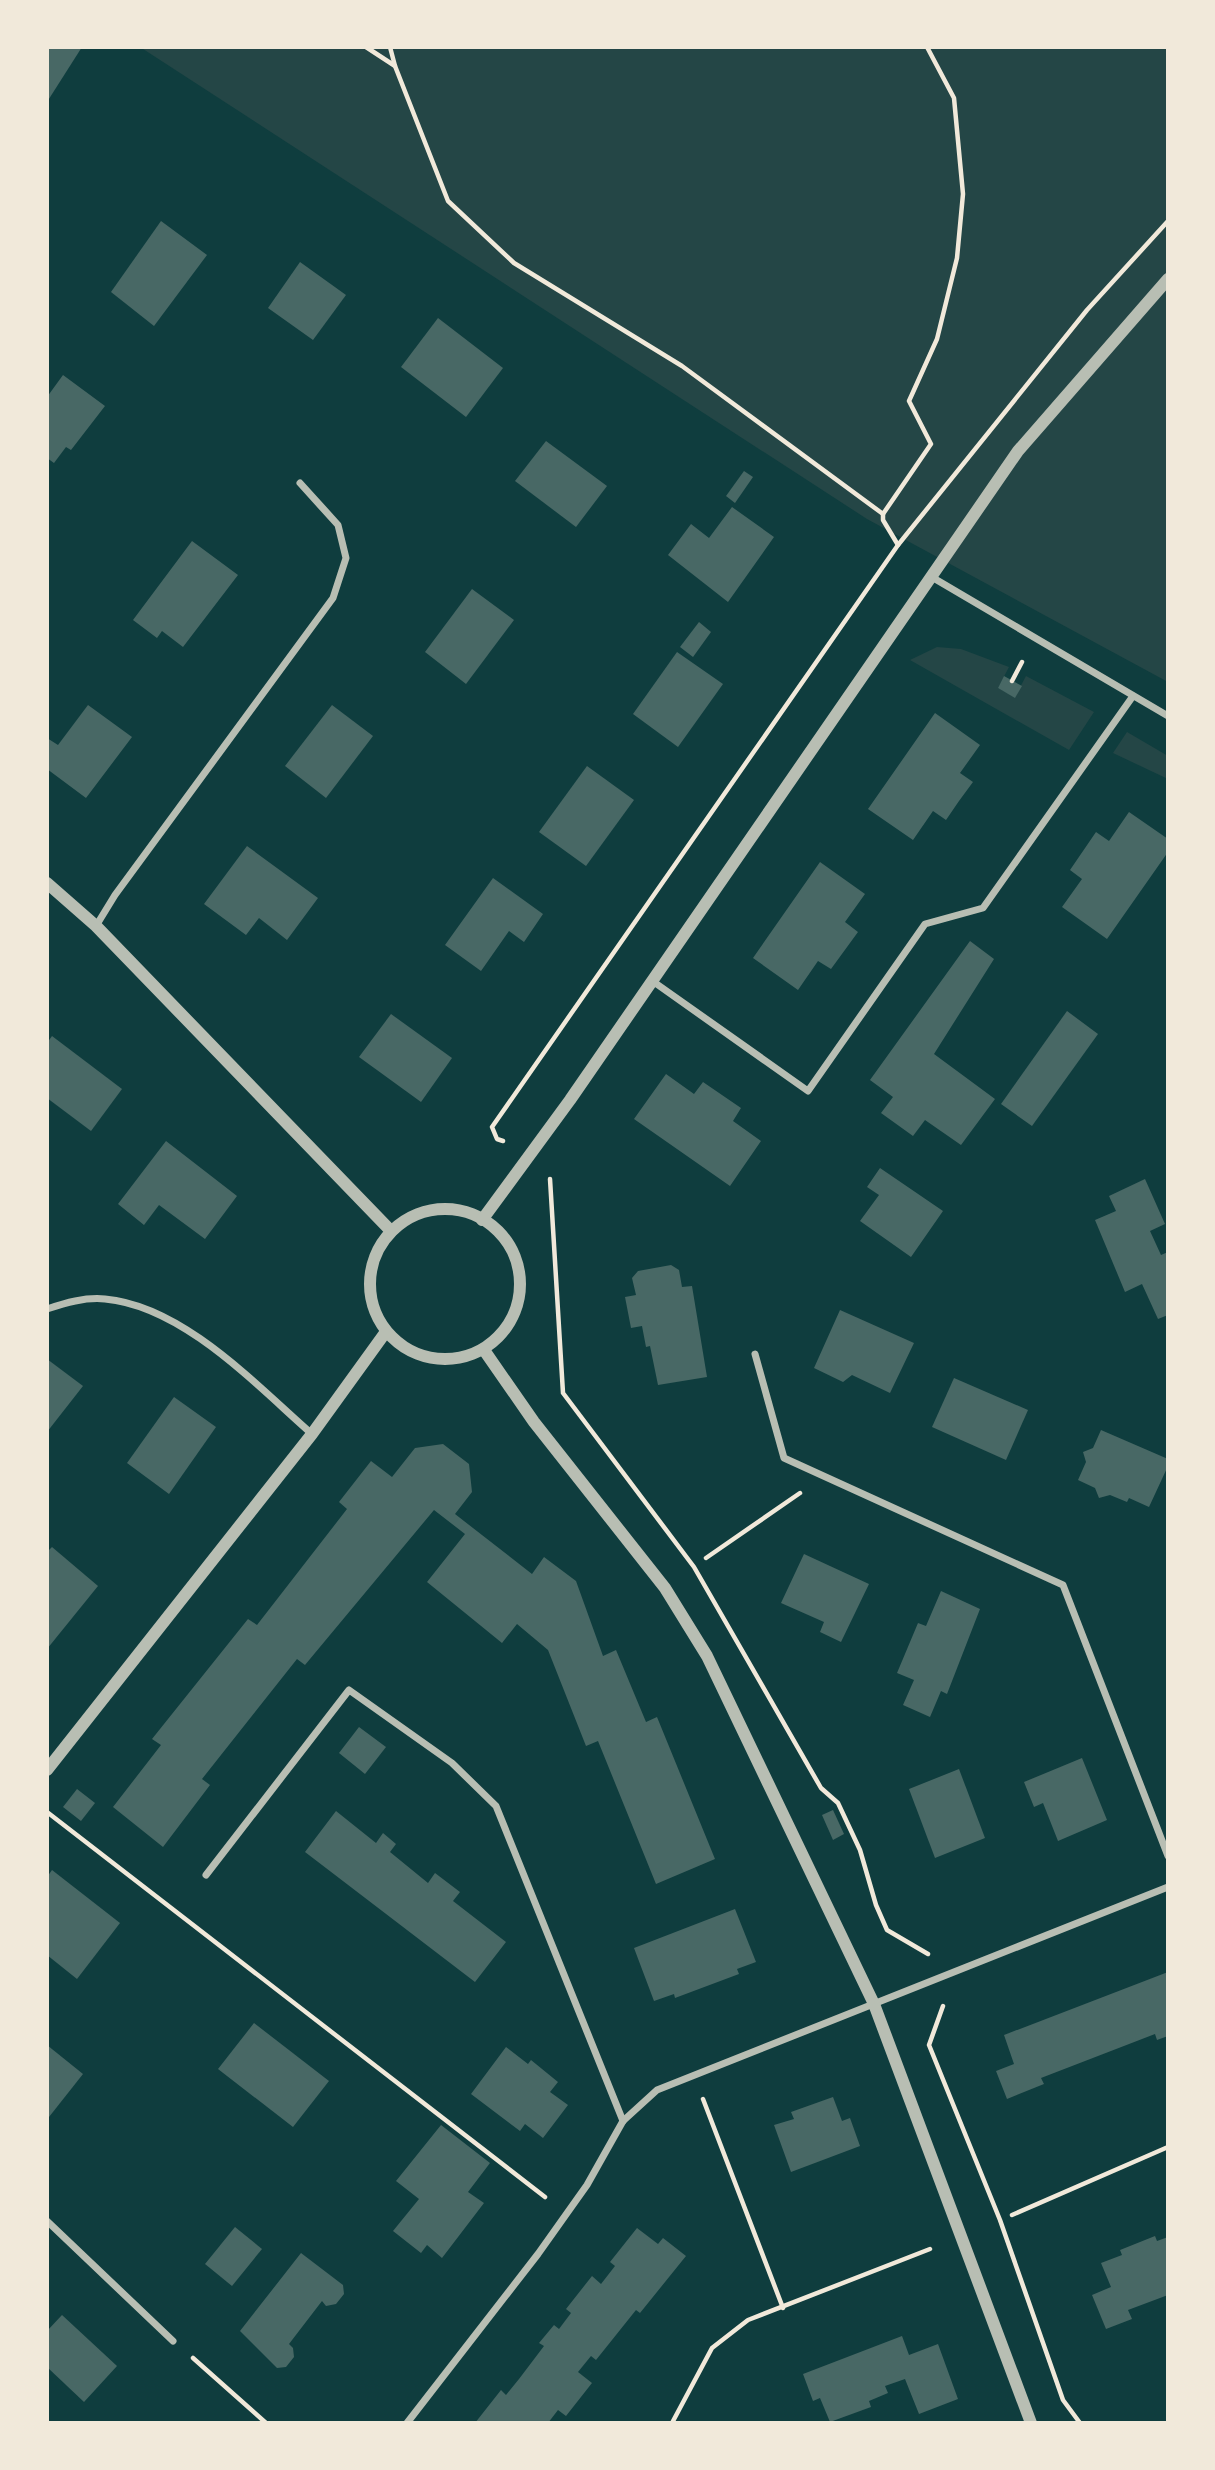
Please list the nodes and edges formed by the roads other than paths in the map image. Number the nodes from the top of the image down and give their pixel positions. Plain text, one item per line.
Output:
1 (1168, 279) edge
2 (300, 483) dead end
3 (930, 576) junction
4 (1133, 696) junction
5 (1168, 716) edge
6 (47, 883) edge
7 (96, 926) junction
8 (650, 980) junction
9 (482, 1220) junction
10 (391, 1231) junction
11 (47, 1309) edge
12 (386, 1333) junction
13 (484, 1350) junction
14 (755, 1354) dead end
15 (312, 1434) junction
16 (47, 1770) edge
17 (1168, 1856) edge
18 (206, 1875) dead end
19 (1168, 1887) edge
20 (874, 2004) junction
21 (622, 2121) junction
22 (47, 2221) edge
23 (173, 2341) road end
24 (407, 2423) edge
25 (1031, 2423) edge

1 - 3 street
2 - 7 street
3 - 4 street
3 - 8 street
4 - 5 street
4 - 8 street
6 - 7 street
7 - 10 street
8 - 9 street
9 - 10 street
9 - 13 street
10 - 12 street
11 - 15 street
12 - 13 street
12 - 15 street
13 - 20 street
14 - 17 street
15 - 16 street
18 - 21 street
19 - 20 street
20 - 21 street
20 - 25 street
21 - 24 street
22 - 23 street

